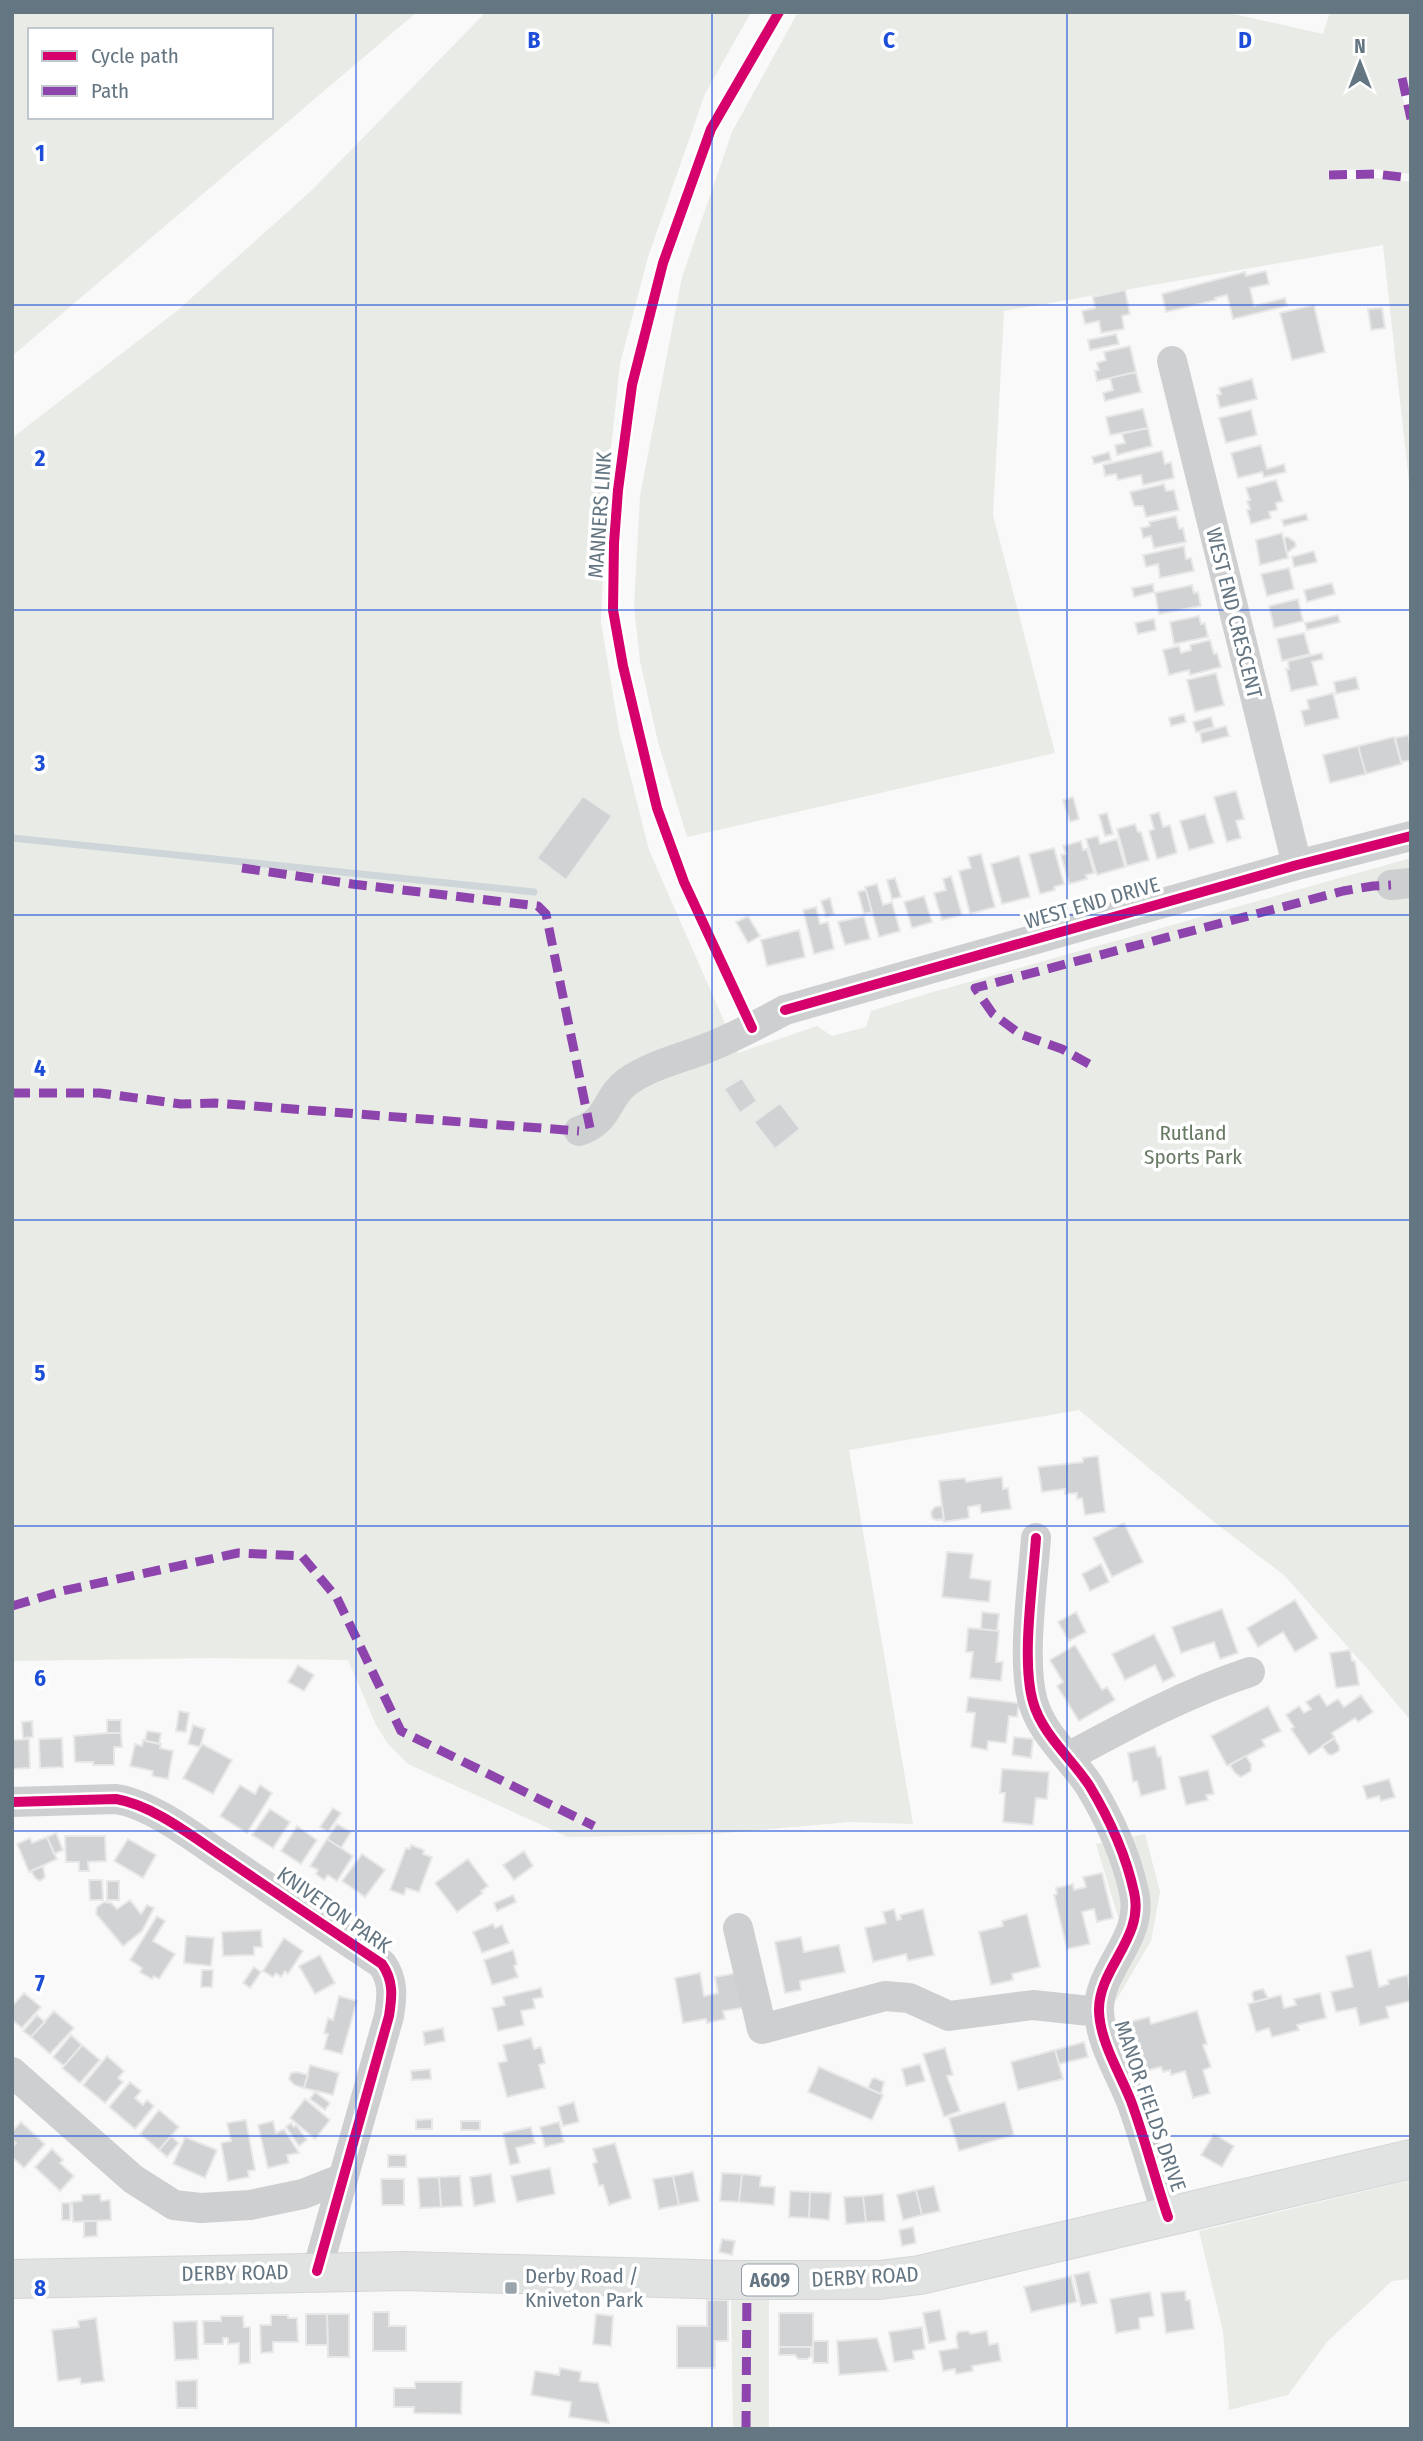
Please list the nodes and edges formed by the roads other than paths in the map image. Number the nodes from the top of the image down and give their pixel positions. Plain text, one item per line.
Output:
1 (1172, 361) dead end
2 (1411, 836) edge
3 (1297, 865) junction
4 (579, 1131) dead end
5 (1036, 1538) dead end
6 (1250, 1672) dead end
7 (1068, 1757) junction
8 (12, 1802) edge
9 (738, 1928) dead end
10 (1099, 2012) junction
11 (12, 2072) edge
12 (1411, 2159) edge
13 (341, 2179) junction
14 (1168, 2217) junction
15 (317, 2272) junction
16 (12, 2279) edge

1 - 3 street, WEST END CRESCENT
2 - 3 street, WEST END DRIVE
3 - 4 street, WEST END DRIVE
5 - 7 street, MANOR FIELDS DRIVE
6 - 7 street
7 - 10 street, MANOR FIELDS DRIVE
8 - 13 street, KNIVETON PARK
9 - 10 street, MANOR FIELDS DRIVE
10 - 14 street, MANOR FIELDS DRIVE
11 - 13 street
12 - 14 main road, DERBY ROAD / A609
13 - 15 street, KNIVETON PARK
14 - 15 main road, DERBY ROAD / A609
15 - 16 main road, DERBY ROAD / A609

